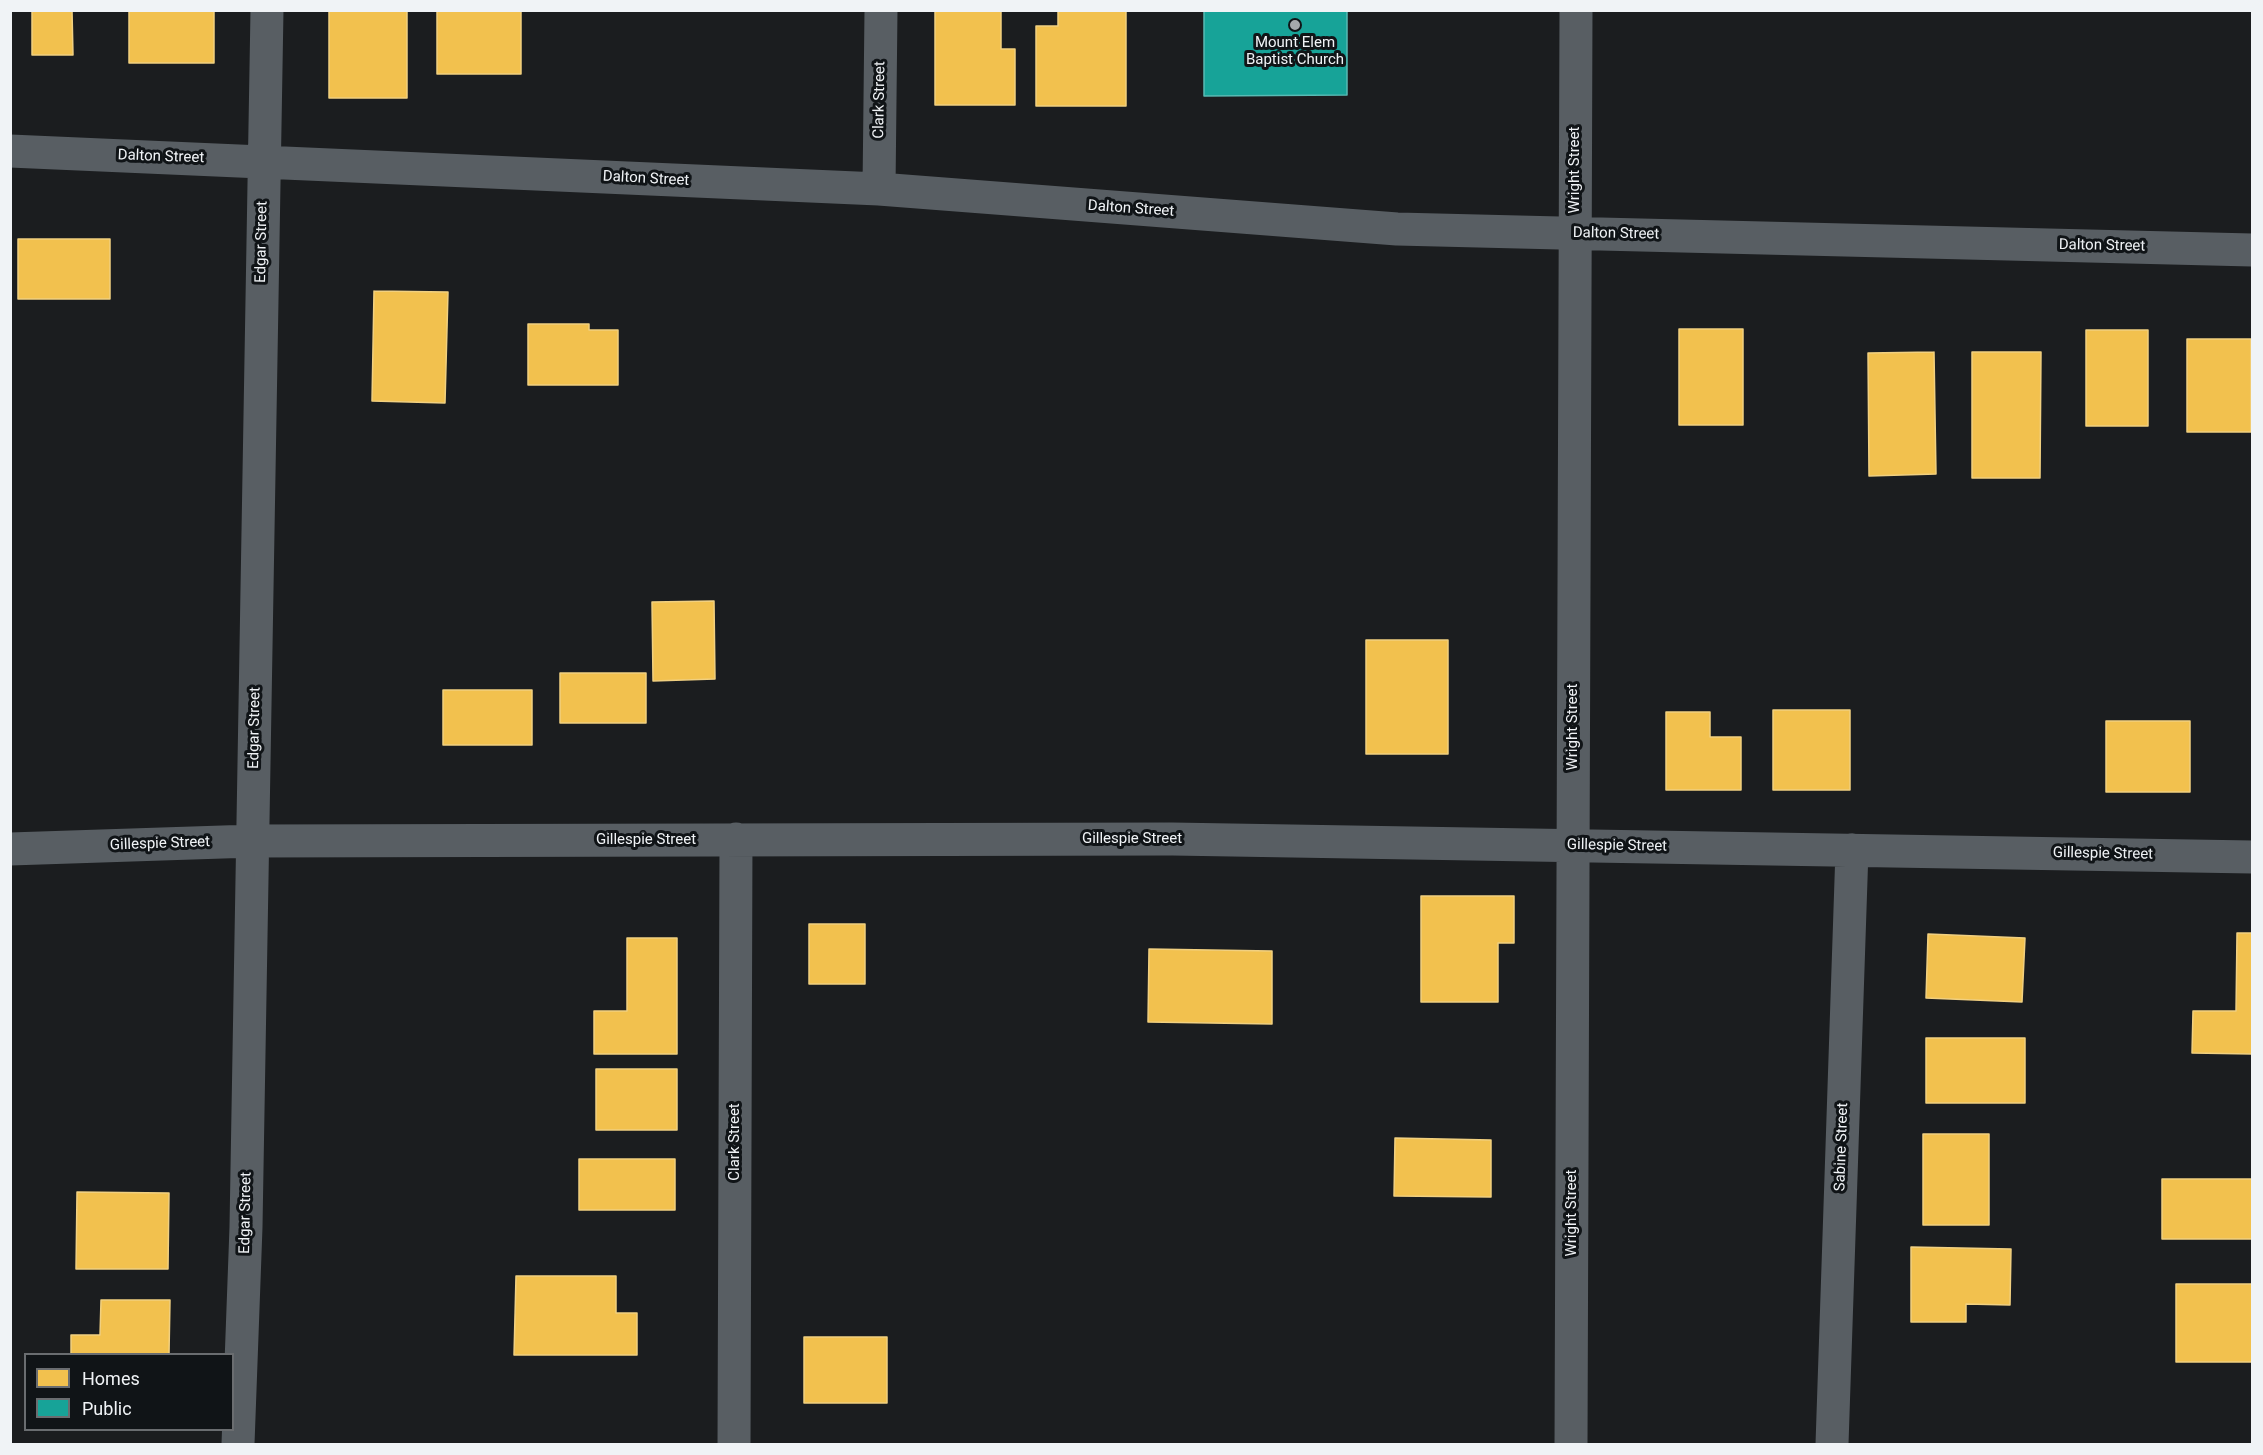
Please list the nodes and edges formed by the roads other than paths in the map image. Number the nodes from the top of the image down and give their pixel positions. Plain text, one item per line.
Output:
1 (267, 10) edge
2 (881, 10) edge
3 (1575, 10) edge
4 (10, 151) edge
5 (264, 162) junction
6 (879, 189) junction
7 (1574, 233) junction
8 (2253, 250) edge
9 (736, 839) junction
10 (253, 841) junction
11 (1572, 845) junction
12 (10, 849) edge
13 (1852, 850) junction
14 (2253, 857) edge
15 (238, 1444) edge
16 (734, 1444) edge
17 (1571, 1444) edge
18 (1833, 1444) edge

1 - 5 street, Edgar Street
2 - 6 street, Clark Street
3 - 7 street, Wright Street
4 - 5 street, Dalton Street
5 - 6 street, Dalton Street
5 - 10 street, Edgar Street
6 - 7 street, Dalton Street
7 - 8 street, Dalton Street
7 - 11 street, Wright Street
9 - 10 street, Gillespie Street
9 - 11 street, Gillespie Street
9 - 16 street, Clark Street
10 - 12 street, Gillespie Street
10 - 15 street, Edgar Street
11 - 13 street, Gillespie Street
11 - 17 street, Wright Street
13 - 14 street, Gillespie Street
13 - 18 street, Sabine Street

